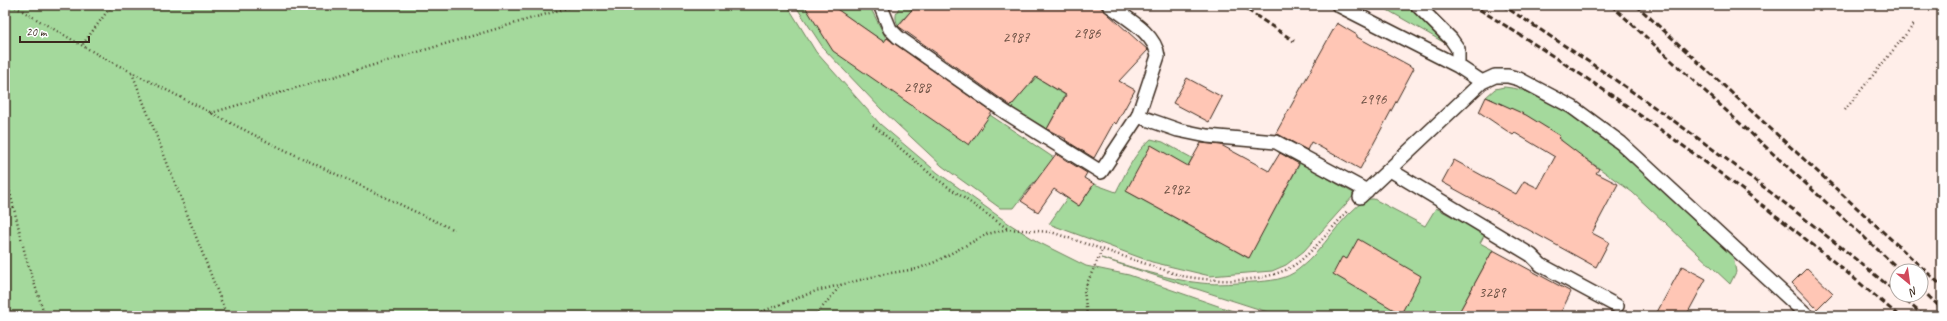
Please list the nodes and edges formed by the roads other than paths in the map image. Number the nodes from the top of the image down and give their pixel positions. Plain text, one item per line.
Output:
1 (883, 5) edge
2 (1109, 5) edge
3 (1338, 5) edge
4 (1417, 5) edge
5 (1458, 66) junction
6 (1482, 82) junction
7 (1138, 116) junction
8 (1390, 170) junction
9 (1617, 306) dead end
10 (1808, 316) edge

1 - 7 lane
2 - 7 lane
3 - 5 lane
4 - 5 lane
5 - 6 lane
6 - 8 lane
6 - 10 lane
7 - 8 lane
8 - 9 lane

